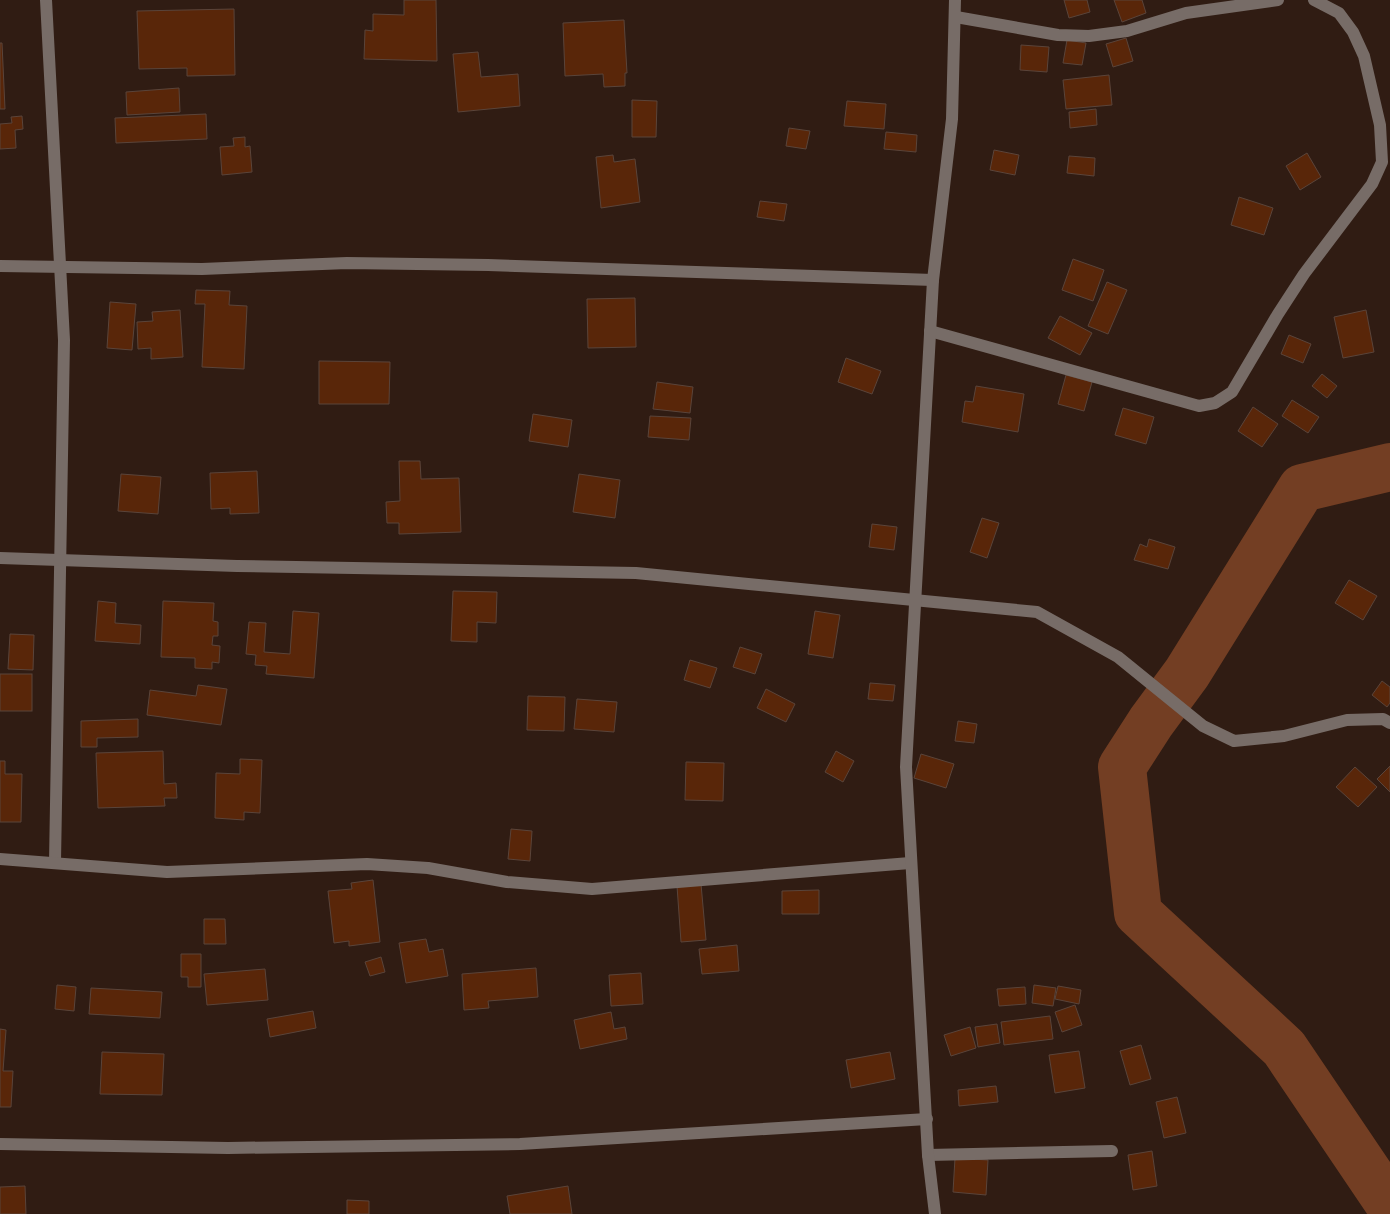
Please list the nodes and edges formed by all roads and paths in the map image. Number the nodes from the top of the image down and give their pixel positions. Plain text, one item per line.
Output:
1 (46, 0) edge
2 (955, 0) edge
3 (1278, 0) edge
4 (1314, 0) edge
5 (956, 17) junction
6 (0, 266) edge
7 (60, 266) junction
8 (933, 280) junction
9 (930, 331) junction
10 (0, 558) edge
11 (60, 559) junction
12 (914, 602) junction
13 (1390, 723) edge
14 (0, 859) edge
15 (55, 862) junction
16 (910, 863) junction
17 (927, 1119) junction
18 (0, 1144) edge
19 (1112, 1152) dead end
20 (928, 1155) junction
21 (935, 1214) edge

1 - 7 street
2 - 5 street
3 - 5 street
4 - 9 street
5 - 8 street
6 - 7 street
7 - 8 street
7 - 11 street
8 - 9 street
9 - 12 street
10 - 11 street
11 - 12 street
11 - 15 street
12 - 13 street
12 - 16 street
14 - 15 street
15 - 16 street
16 - 17 street
17 - 18 street
17 - 20 street
19 - 20 street
20 - 21 street

